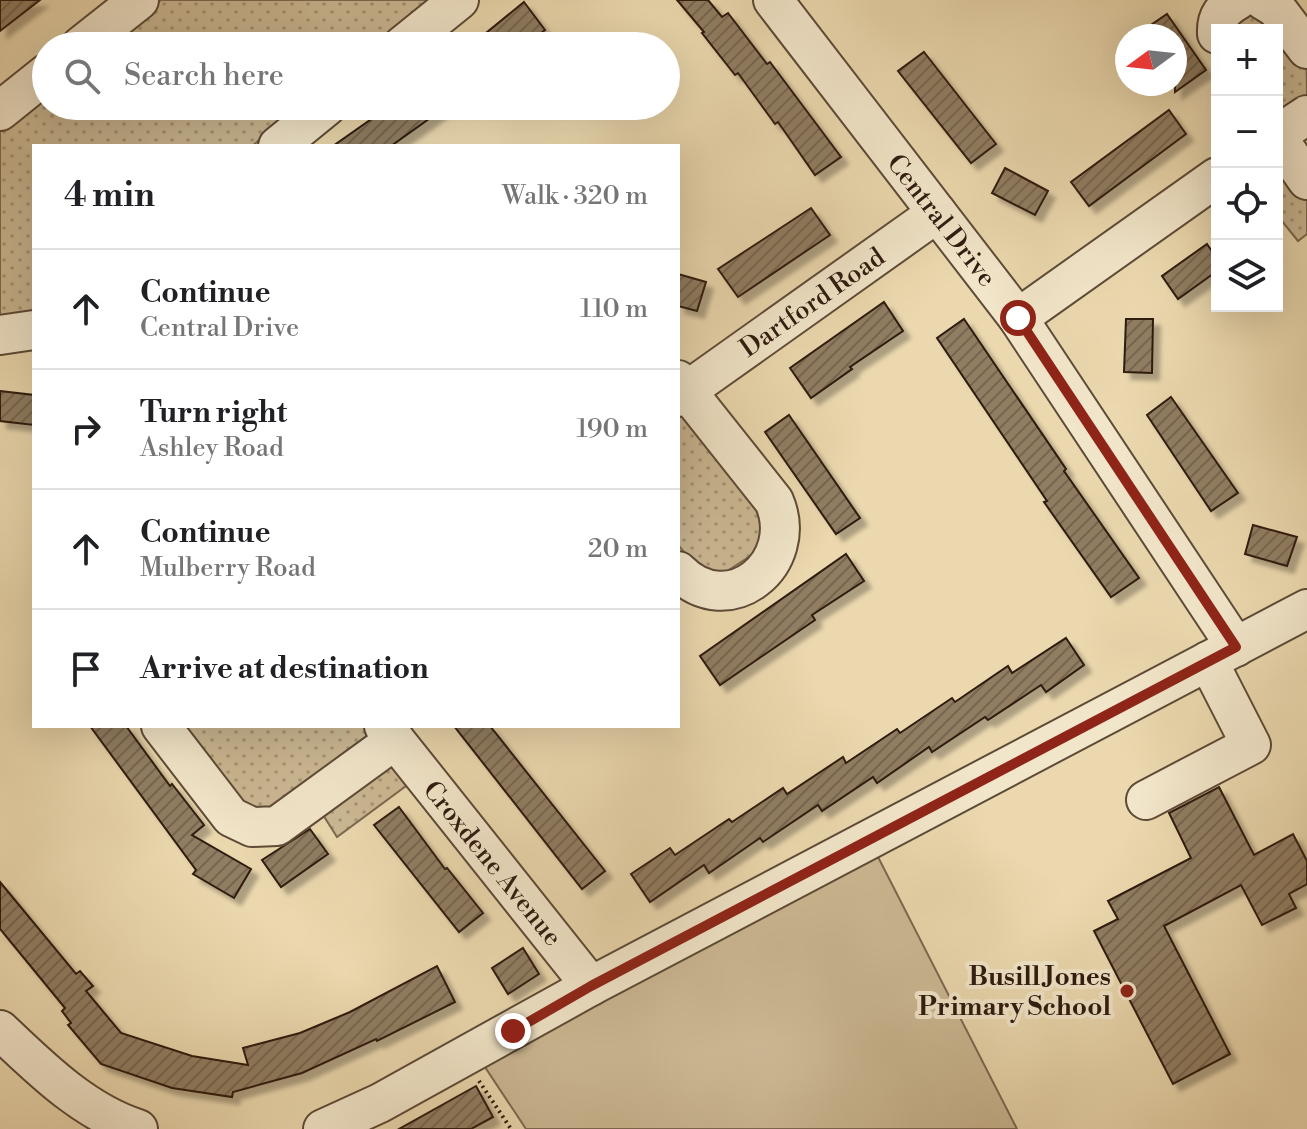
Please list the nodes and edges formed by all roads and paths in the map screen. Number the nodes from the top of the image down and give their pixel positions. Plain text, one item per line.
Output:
1 (139, 0) edge
2 (459, 0) edge
3 (1238, 0) edge
4 (1263, 0) edge
5 (776, 1) edge
6 (1216, 24) edge
7 (99, 32) edge
8 (419, 32) edge
9 (1307, 49) edge
10 (32, 85) edge
11 (0, 111) edge
12 (1307, 115) edge
13 (310, 120) edge
14 (1283, 132) edge
15 (280, 144) edge
16 (1283, 145) edge
17 (1307, 180) edge
18 (1211, 181) edge
19 (937, 213) junction
20 (1018, 318) junction
21 (32, 330) edge
22 (0, 335) edge
23 (681, 389) edge
24 (680, 573) edge
25 (1307, 609) edge
26 (1222, 654) junction
27 (163, 728) edge
28 (390, 733) edge
29 (1146, 800) dead end
30 (591, 986) junction
31 (0, 1030) edge
32 (465, 1058) junction
33 (138, 1129) edge
34 (323, 1129) edge
35 (511, 1129) edge

1 - 7 street
2 - 8 street
3 - 6 street
4 - 9 street
5 - 19 street, Central Drive
10 - 11 street
12 - 14 street
13 - 15 street
16 - 17 street
18 - 20 street
19 - 20 street, Central Drive
19 - 23 street, Dartford Road
20 - 26 street, Central Drive
21 - 22 street
23 - 24 street, Dartford Road
25 - 26 street
26 - 29 street, Central Drive
26 - 30 street
27 - 28 street, Croxdene Avenue
28 - 30 street, Croxdene Avenue
30 - 32 street
31 - 33 street
32 - 34 street
32 - 35 path

